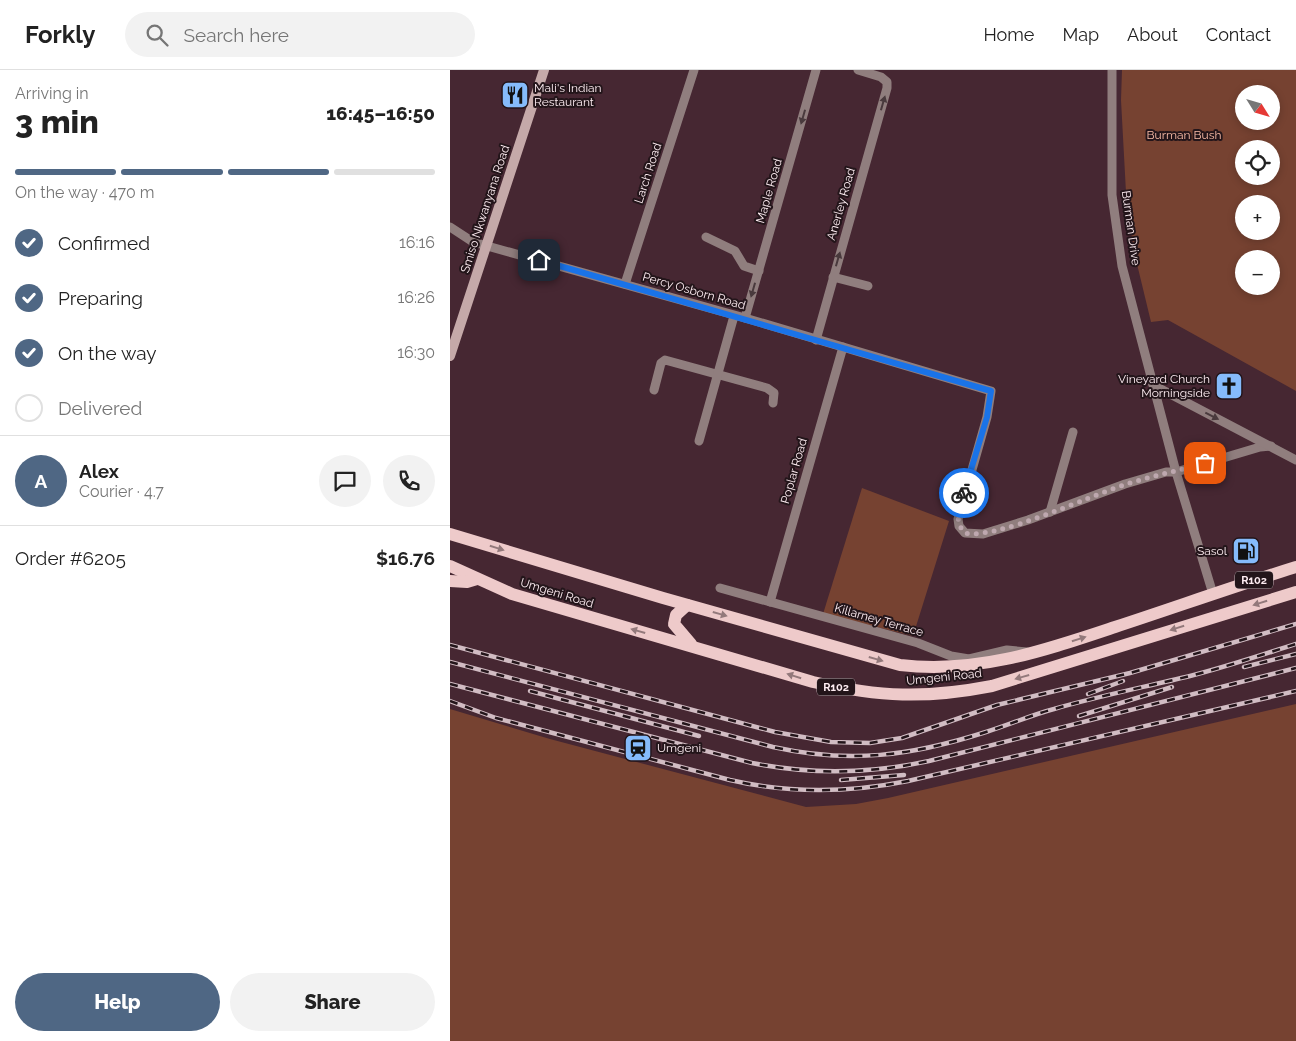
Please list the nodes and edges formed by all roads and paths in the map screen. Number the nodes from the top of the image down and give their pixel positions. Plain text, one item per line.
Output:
1 (544, 70) edge
2 (694, 70) edge
3 (816, 70) edge
4 (858, 70) edge
5 (1112, 70) edge
6 (450, 227) edge
7 (706, 237) dead end
8 (487, 246) junction
9 (759, 271) junction
10 (833, 278) junction
11 (625, 284) junction
12 (868, 286) dead end
13 (734, 316) junction
14 (746, 318) junction
15 (816, 340) junction
16 (843, 347) junction
17 (450, 356) edge
18 (718, 374) junction
19 (1154, 385) junction
20 (654, 390) dead end
21 (773, 403) dead end
22 (1073, 432) dead end
23 (699, 441) dead end
24 (1271, 446) junction
25 (1296, 460) edge
26 (1176, 472) junction
27 (1050, 512) junction
28 (450, 534) edge
29 (450, 566) edge
30 (1296, 567) edge
31 (478, 579) junction
32 (450, 581) edge
33 (720, 588) dead end
34 (1296, 592) edge
35 (1213, 594) junction
36 (770, 602) junction
37 (687, 605) junction
38 (693, 646) junction
39 (1032, 653) junction

1 - 8 street, Smiso Nkwanyana Road
2 - 11 street, Larch Road
3 -> 9 street, Maple Road
10 -> 4 street, Anerley Road
5 - 19 street, Burman Drive
6 - 8 street, Percy Osborn Road
7 - 9 street
8 - 11 street, Percy Osborn Road
8 - 17 street, Smiso Nkwanyana Road
9 -> 14 street, Maple Road
10 - 12 street
10 - 15 street, Anerley Road
11 - 13 street, Percy Osborn Road
13 - 14 street, Percy Osborn Road
13 - 18 street
14 - 15 street, Percy Osborn Road
15 - 16 street, Percy Osborn Road
16 - 27 street, Percy Osborn Road
16 - 36 street, Poplar Road
18 - 20 street
18 - 21 street
18 - 23 street
19 -> 24 street
19 - 26 street, Burman Drive
22 - 27 street
24 - 25 street
24 - 26 street
26 - 27 street
26 - 35 street, Burman Drive
28 -> 37 main road, Umgeni Road / R102
29 - 31 main road, Umgeni Road / R102
30 - 35 main road, Umgeni Road / R102
31 - 32 main road
38 -> 31 main road, Umgeni Road / R102
33 - 36 street, Killarney Terrace
34 -> 38 main road, Umgeni Road / R102
39 -> 35 main road, Umgeni Road / R102
36 - 39 street, Killarney Terrace
37 - 38 main road
37 -> 39 main road, Umgeni Road / R102

